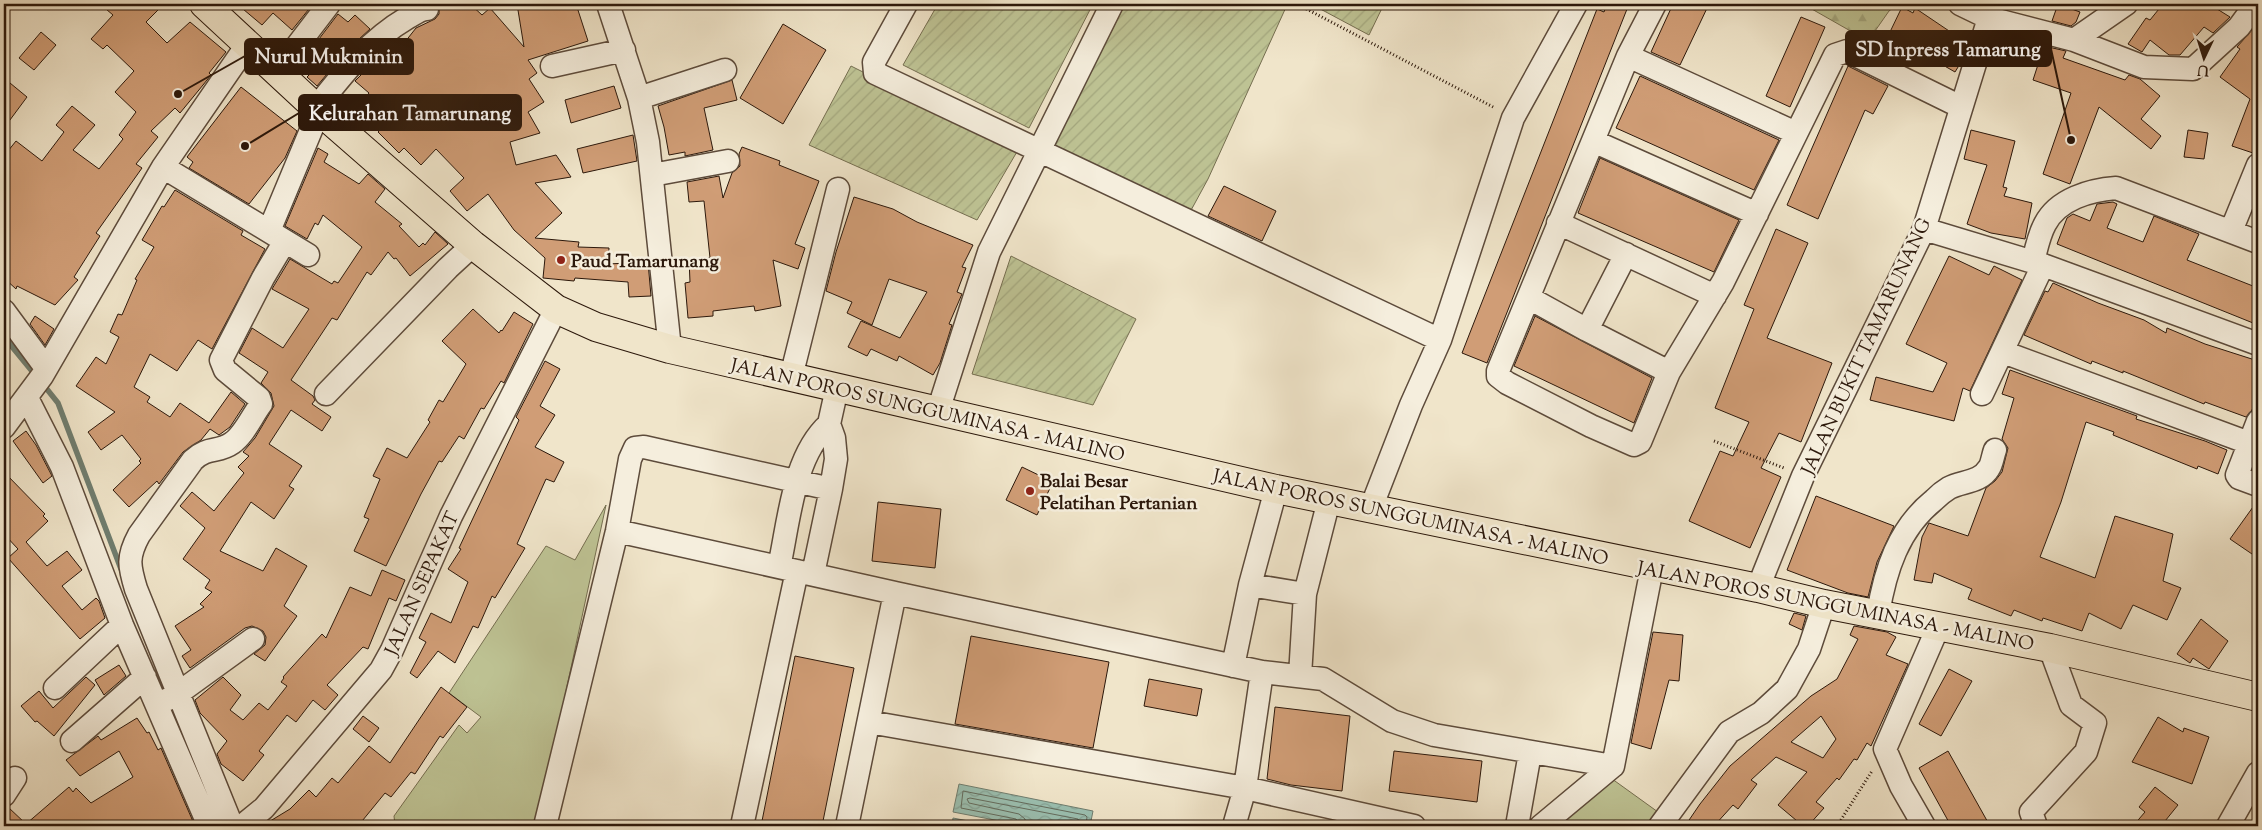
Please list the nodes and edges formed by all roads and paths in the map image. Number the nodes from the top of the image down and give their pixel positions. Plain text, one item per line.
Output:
1 (204, 4) edge
2 (329, 4) edge
3 (608, 4) edge
4 (906, 4) edge
5 (1112, 4) edge
6 (1297, 4) edge
7 (1576, 4) edge
8 (1655, 4) edge
9 (1960, 4) edge
10 (2126, 4) edge
11 (2256, 4) edge
12 (428, 9) dead end
13 (1989, 18) junction
14 (2074, 40) junction
15 (247, 45) junction
16 (624, 50) junction
17 (1628, 56) junction
18 (552, 66) dead end
19 (725, 70) dead end
20 (277, 72) junction
21 (639, 98) junction
22 (1961, 107) junction
23 (317, 109) junction
24 (1513, 118) junction
25 (1796, 132) junction
26 (1593, 141) junction
27 (1041, 150) junction
28 (728, 162) dead end
29 (2258, 165) edge
30 (163, 167) junction
31 (652, 175) junction
32 (838, 189) dead end
33 (1757, 214) junction
34 (1558, 223) junction
35 (1924, 228) junction
36 (2231, 231) junction
37 (277, 236) junction
38 (2258, 242) edge
39 (473, 245) junction
40 (1626, 254) junction
41 (308, 255) dead end
42 (2038, 264) junction
43 (1715, 296) junction
44 (1530, 298) junction
45 (556, 309) junction
46 (4, 311) edge
47 (1587, 330) junction
48 (1440, 340) junction
49 (2258, 344) edge
50 (670, 349) junction
51 (2003, 352) junction
52 (1669, 372) junction
53 (791, 376) junction
54 (36, 384) junction
55 (837, 388) junction
56 (326, 394) dead end
57 (1982, 394) dead end
58 (938, 411) junction
59 (2258, 422) edge
60 (5, 423) edge
61 (829, 424) junction
62 (1714, 441) dead end
63 (2249, 443) junction
64 (1994, 450) dead end
65 (1803, 476) junction
66 (797, 482) junction
67 (2258, 485) edge
68 (831, 489) junction
69 (1276, 490) junction
70 (1329, 500) junction
71 (1371, 508) junction
72 (617, 531) junction
73 (1652, 568) junction
74 (796, 571) junction
75 (1250, 585) junction
76 (1758, 588) junction
77 (895, 593) junction
78 (1305, 594) junction
79 (1824, 604) junction
80 (1878, 614) junction
81 (122, 625) junction
82 (1939, 625) junction
83 (253, 639) dead end
84 (2050, 648) junction
85 (1233, 666) junction
86 (1262, 672) junction
87 (1300, 676) junction
88 (146, 677) junction
89 (55, 688) dead end
90 (2258, 697) edge
91 (168, 699) junction
92 (869, 722) junction
93 (72, 742) dead end
94 (1885, 749) junction
95 (1530, 754) junction
96 (1612, 766) junction
97 (2258, 773) edge
98 (1245, 788) junction
99 (2258, 795) edge
100 (209, 826) edge
101 (232, 826) edge
102 (242, 826) edge
103 (545, 826) edge
104 (742, 826) edge
105 (847, 826) edge
106 (1234, 826) edge
107 (1414, 826) edge
108 (1517, 826) edge
109 (1541, 826) edge
110 (1660, 826) edge
111 (1837, 826) edge
112 (1924, 826) edge
113 (2036, 826) edge
114 (2228, 826) edge
115 (2240, 826) edge

1 - 15 main road, JALAN POROS SUNGGUMINASA - MALINO
2 - 20 street
3 - 16 street
4 - 27 street
5 - 27 street
6 - 24 path
7 - 24 street
8 - 17 street
9 - 13 street
10 - 14 street
11 - 14 street
12 - 23 street
13 - 14 street
13 - 22 street, JALAN BUKIT TAMARUNANG
15 - 20 main road, JALAN POROS SUNGGUMINASA - MALINO
15 - 30 street
16 - 18 street
16 - 21 street
17 - 25 street
17 - 26 street
19 - 21 street
20 - 23 main road, JALAN POROS SUNGGUMINASA - MALINO
21 - 31 street
22 - 25 street
22 - 35 street, JALAN BUKIT TAMARUNANG
23 - 37 street
23 - 39 main road, JALAN POROS SUNGGUMINASA - MALINO
24 - 48 street
25 - 33 street
26 - 33 street
26 - 34 street
27 - 48 street
27 - 58 street
28 - 31 street
29 - 36 street
30 - 37 street
30 - 54 street
31 - 50 street
32 - 53 street
33 - 43 street
34 - 40 street
34 - 44 street
35 - 42 street
35 - 65 street, JALAN BUKIT TAMARUNANG
36 - 38 street
36 - 42 street
37 - 41 street
37 - 91 street
39 - 45 main road, JALAN POROS SUNGGUMINASA - MALINO
39 - 56 street
40 - 43 street
40 - 47 street
42 - 49 street
42 - 51 street
43 - 52 street
44 - 47 street
44 - 52 street
45 - 50 main road, JALAN POROS SUNGGUMINASA - MALINO
45 - 102 street, JALAN SEPAKAT
46 - 54 street
47 - 52 street
48 - 71 street
50 - 53 main road, JALAN POROS SUNGGUMINASA - MALINO
51 - 57 street
51 - 63 street
53 - 55 main road, JALAN POROS SUNGGUMINASA - MALINO
54 - 60 street
54 - 81 street
55 - 58 main road, JALAN POROS SUNGGUMINASA - MALINO
55 - 61 street
58 - 69 main road, JALAN POROS SUNGGUMINASA - MALINO
59 - 63 street
61 - 66 street
61 - 68 street
62 - 65 path
63 - 67 street
64 - 80 street
65 - 76 street, JALAN BUKIT TAMARUNANG
66 - 68 street
66 - 72 street
66 - 74 street
68 - 74 street
69 - 70 main road, JALAN POROS SUNGGUMINASA - MALINO
69 - 75 street
70 - 71 main road, JALAN POROS SUNGGUMINASA - MALINO
70 - 78 street
71 - 73 main road, JALAN POROS SUNGGUMINASA - MALINO
72 - 74 street
72 - 103 street
73 - 76 main road, JALAN POROS SUNGGUMINASA - MALINO
73 - 96 street
74 - 77 street
74 - 104 street
75 - 78 street
75 - 85 street
76 - 79 main road, JALAN POROS SUNGGUMINASA - MALINO
77 - 85 street
77 - 92 street
78 - 87 street
79 - 80 main road, JALAN POROS SUNGGUMINASA - MALINO
79 - 110 street
80 - 82 main road, JALAN POROS SUNGGUMINASA - MALINO
81 - 88 street
81 - 89 street
82 - 84 main road, JALAN POROS SUNGGUMINASA - MALINO
82 - 94 street
83 - 91 street
84 - 90 main road, JALAN POROS SUNGGUMINASA - MALINO
84 - 113 street
85 - 86 street
86 - 87 street
86 - 98 street
87 - 95 street
88 - 91 street
88 - 93 street
91 - 100 street
91 - 101 street
92 - 98 street
92 - 105 street
94 - 111 path
94 - 112 street
95 - 96 street
95 - 108 street
96 - 109 street
97 - 114 street
98 - 106 street
98 - 107 street
99 - 115 street

